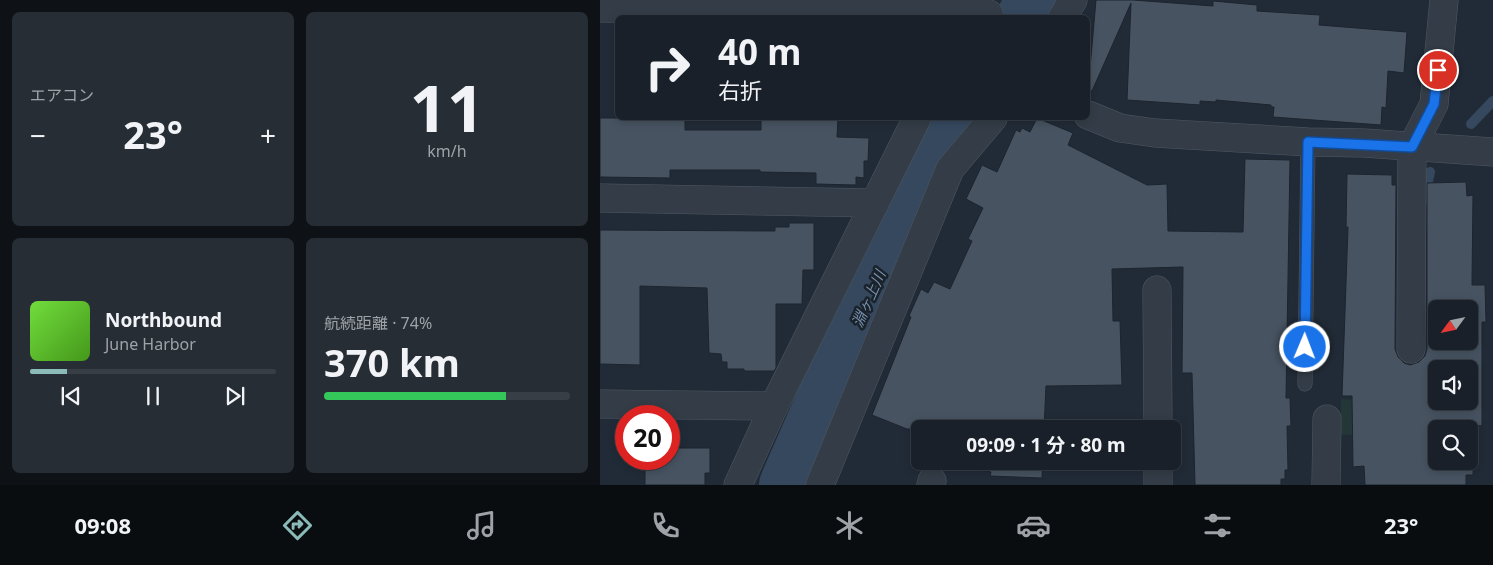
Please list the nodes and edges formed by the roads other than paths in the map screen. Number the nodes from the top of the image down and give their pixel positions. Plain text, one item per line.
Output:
1 (1073, 0) edge
2 (1444, 0) edge
3 (600, 8) edge
4 (990, 10) edge
5 (1064, 15) edge
6 (1090, 116) edge
7 (915, 120) edge
8 (991, 120) edge
9 (1308, 142) junction
10 (1412, 147) junction
11 (1493, 152) edge
12 (600, 198) edge
13 (875, 203) junction
14 (1157, 290) dead end
15 (1411, 349) dead end
16 (1305, 384) dead end
17 (600, 404) edge
18 (774, 406) junction
19 (1327, 419) dead end
20 (1158, 420) edge
21 (1158, 470) edge
22 (738, 485) edge
23 (820, 485) edge
24 (1158, 485) edge
25 (1326, 485) edge

1 - 5 street
2 - 10 street
3 - 4 street
6 - 9 street
7 - 13 street
8 - 23 street
9 - 10 street
9 - 16 lane
10 - 11 street
10 - 15 street
12 - 13 street
13 - 18 street
14 - 20 street
17 - 18 street
18 - 22 street
19 - 25 street
21 - 24 street

